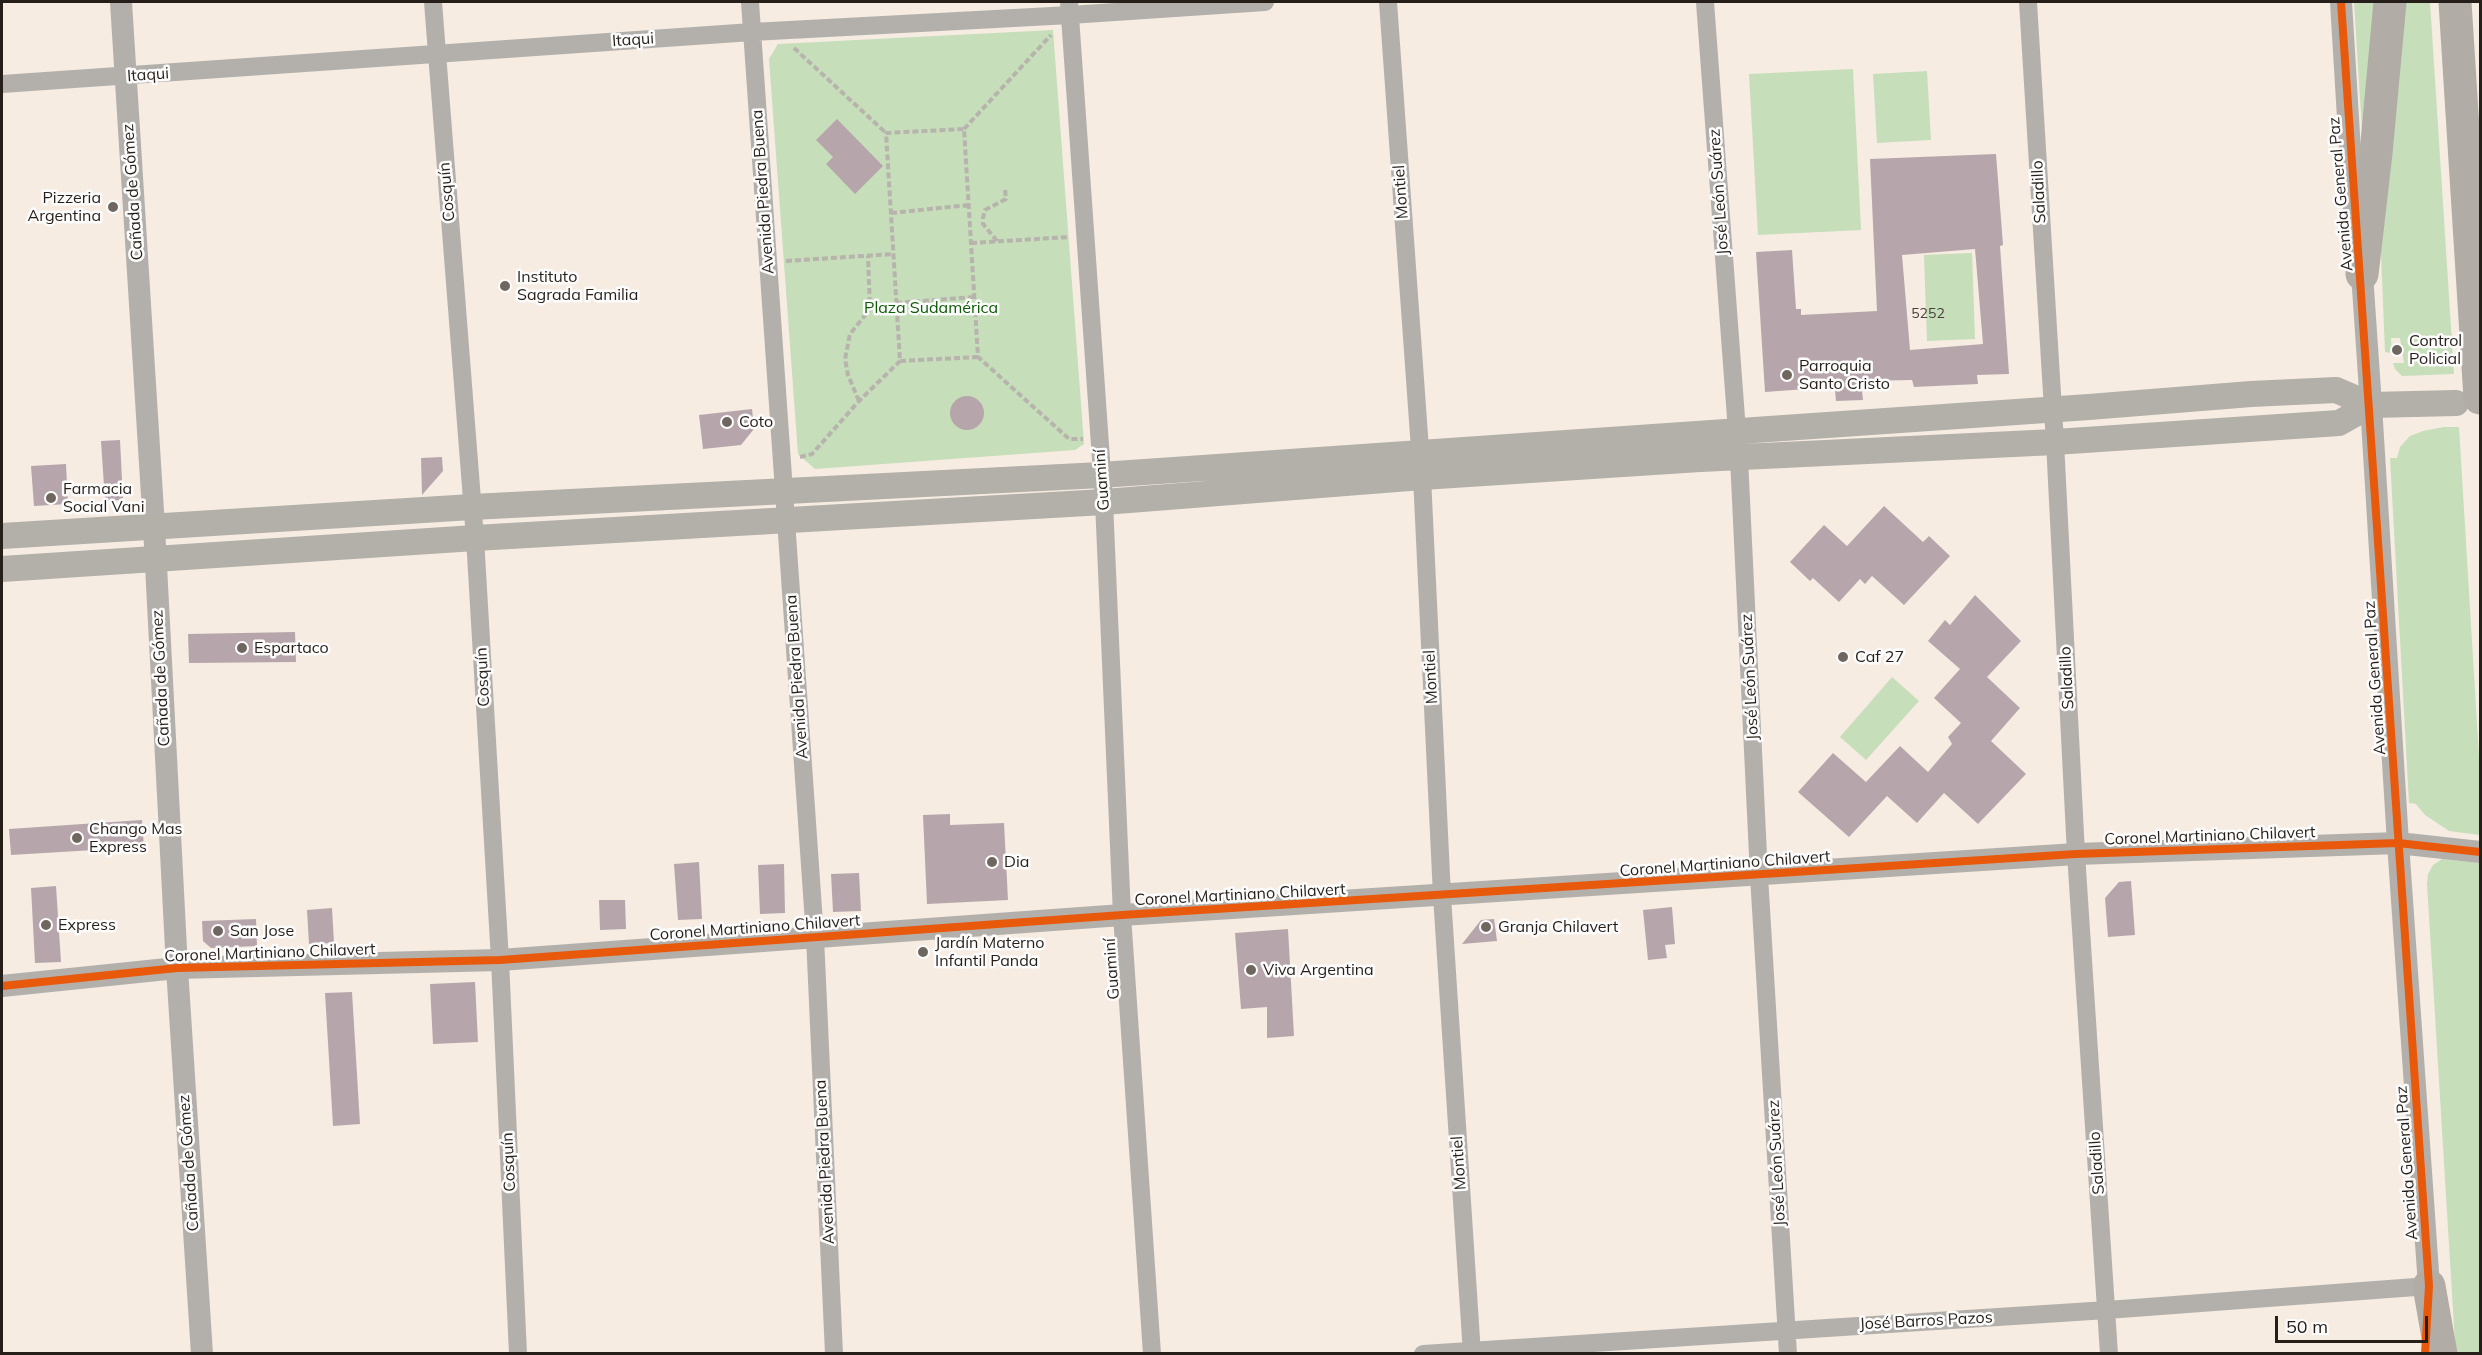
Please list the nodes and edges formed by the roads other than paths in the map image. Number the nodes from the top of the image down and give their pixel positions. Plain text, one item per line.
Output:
1 (121, 2) edge
2 (433, 2) edge
3 (750, 2) edge
4 (1265, 2) edge
5 (1388, 2) edge
6 (1705, 2) edge
7 (2028, 2) edge
8 (2342, 2) edge
9 (2390, 2) edge
10 (2455, 2) edge
11 (1069, 8) edge
12 (752, 32) junction
13 (436, 54) junction
14 (126, 77) junction
15 (2, 84) edge
16 (2362, 274) junction
17 (2468, 400) edge
18 (2371, 405) junction
19 (2053, 410) junction
20 (1737, 431) junction
21 (2055, 442) junction
22 (1739, 458) junction
23 (1420, 464) junction
24 (1101, 475) junction
25 (783, 492) junction
26 (1104, 502) junction
27 (472, 507) junction
28 (786, 520) junction
29 (154, 527) junction
30 (2, 536) edge
31 (475, 538) junction
32 (155, 560) junction
33 (2, 569) edge
34 (2398, 843) junction
35 (2481, 852) edge
36 (2076, 854) junction
37 (1759, 876) junction
38 (1442, 896) junction
39 (1122, 915) junction
40 (815, 937) junction
41 (500, 960) junction
42 (177, 968) junction
43 (2, 986) edge
44 (2429, 1286) junction
45 (2107, 1310) junction
46 (1787, 1330) junction
47 (1472, 1352) edge
48 (202, 1353) edge
49 (518, 1353) edge
50 (834, 1353) edge
51 (1152, 1353) edge
52 (1423, 1353) edge
53 (1788, 1353) edge
54 (2109, 1353) edge
55 (2425, 1353) edge
56 (2441, 1353) edge

1 - 14 street, Cañada de Gómez
2 - 13 street, Cosquín
3 - 12 street, Avenida Piedra Buena
4 - 11 street, Itaqui
5 - 23 street, Montiel
6 - 20 street, José León Suárez
7 - 19 street, Saladillo
8 - 16 street, Avenida General Paz
9 - 16 highway
10 - 17 highway
11 - 12 street, Itaqui
11 - 24 street, Guaminí
12 - 13 street, Itaqui
12 - 25 street, Avenida Piedra Buena
13 - 14 street, Itaqui
13 - 27 street, Cosquín
14 - 15 street, Itaqui
14 - 29 street, Cañada de Gómez
16 - 18 street, Avenida General Paz
17 - 18 main road
18 - 19 main road
18 - 21 main road
18 - 34 street, Avenida General Paz
19 - 20 main road
19 - 21 street, Saladillo
20 - 22 street, José León Suárez
20 - 23 main road
21 - 22 main road
21 - 36 street, Saladillo
22 - 23 main road
22 - 37 street, José León Suárez
23 - 24 main road
23 - 26 main road
23 - 38 street, Montiel
24 - 25 main road
24 - 26 street, Guaminí
25 - 27 main road
25 - 28 street, Avenida Piedra Buena
26 - 28 main road
26 - 39 street, Guaminí
27 - 29 main road
27 - 31 street, Cosquín
28 - 31 main road
28 - 40 street, Avenida Piedra Buena
29 - 30 main road
29 - 32 street, Cañada de Gómez
31 - 32 main road
31 - 41 street, Cosquín
32 - 33 main road
32 - 42 street, Cañada de Gómez
34 - 35 street, Coronel Martiniano Chilavert
34 - 36 street, Coronel Martiniano Chilavert
34 - 44 street, Avenida General Paz
36 - 37 street, Coronel Martiniano Chilavert
36 - 45 street, Saladillo
37 - 38 street, Coronel Martiniano Chilavert
37 - 46 street, José León Suárez
38 - 39 street, Coronel Martiniano Chilavert
38 - 47 street, Montiel
39 - 40 street, Coronel Martiniano Chilavert
39 - 51 street, Guaminí
40 - 41 street, Coronel Martiniano Chilavert
40 - 50 street, Avenida Piedra Buena
41 - 42 street, Coronel Martiniano Chilavert
41 - 49 street, Cosquín
42 - 43 street, Coronel Martiniano Chilavert
42 - 48 street, Cañada de Gómez
44 - 45 street, José Barros Pazos
44 - 55 street, Avenida General Paz
44 - 56 highway
45 - 46 street, José Barros Pazos
45 - 54 street, Saladillo
46 - 47 street, José Barros Pazos
46 - 53 street, José León Suárez
47 - 52 street, José Barros Pazos

